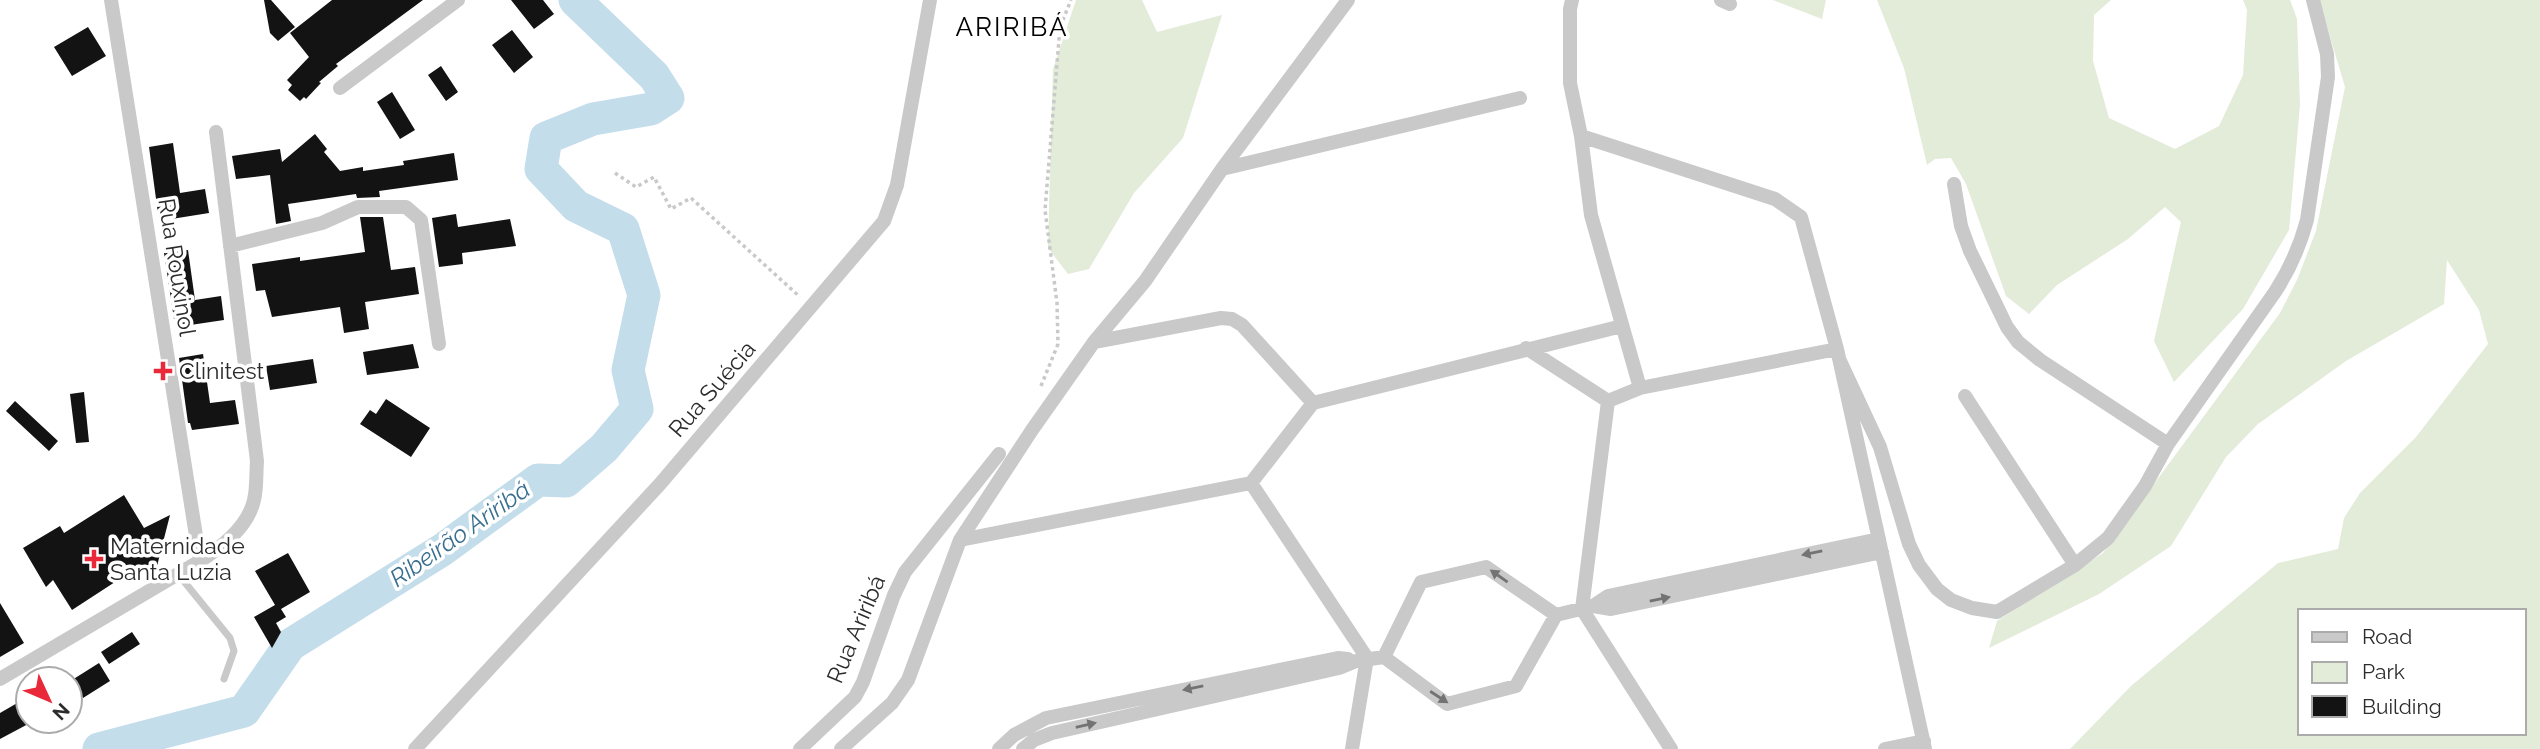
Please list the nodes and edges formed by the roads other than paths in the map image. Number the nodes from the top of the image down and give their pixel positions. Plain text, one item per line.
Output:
1 (111, 0) edge
2 (458, 0) edge
3 (930, 0) edge
4 (1348, 0) edge
5 (1572, 0) edge
6 (2313, 0) edge
7 (340, 88) dead end
8 (1520, 99) dead end
9 (216, 132) dead end
10 (1581, 136) junction
11 (1222, 169) junction
12 (1954, 184) dead end
13 (230, 246) junction
14 (1622, 326) junction
15 (1094, 342) junction
16 (439, 344) dead end
17 (1526, 348) junction
18 (1838, 355) junction
19 (1640, 388) junction
20 (1965, 396) dead end
21 (1608, 401) junction
22 (1313, 403) junction
23 (2168, 444) junction
24 (999, 454) dead end
25 (1251, 483) junction
26 (960, 540) junction
27 (1881, 545) junction
28 (201, 561) junction
29 (2076, 565) junction
30 (178, 574) junction
31 (1588, 608) junction
32 (1556, 615) junction
33 (1384, 657) junction
34 (1361, 659) junction
35 (0, 679) edge
36 (224, 679) dead end
37 (1925, 745) edge
38 (415, 749) edge
39 (800, 749) edge
40 (841, 749) edge
41 (999, 749) edge
42 (1023, 749) edge
43 (1352, 749) edge
44 (1671, 749) edge
45 (1885, 749) edge

1 - 28 street, Rua Rouxinol
2 - 7 street
3 - 38 street, Rua Suécia
4 - 11 street
5 - 10 street
6 - 23 street
8 - 11 street
9 - 13 street
10 - 14 street
10 - 18 street
11 - 15 street
12 - 23 street
13 - 16 street
13 - 28 street
14 - 17 street
14 - 19 street
15 - 22 street
15 - 26 street
17 - 21 street
17 - 22 street
18 - 19 street
18 - 27 street
18 - 29 street
19 - 21 street
20 - 29 street
21 - 31 street
22 - 25 street
23 - 29 street
24 - 39 street, Rua Ariribá
25 - 26 street
25 - 34 street
26 - 40 street
27 - 31 street
27 - 37 street
28 - 30 street
30 - 35 street
30 - 36 lane
31 - 32 street
31 - 44 street
33 -> 32 street
32 -> 33 street
33 - 34 street
34 -> 41 street
42 -> 34 street
34 - 43 street
37 - 45 street

